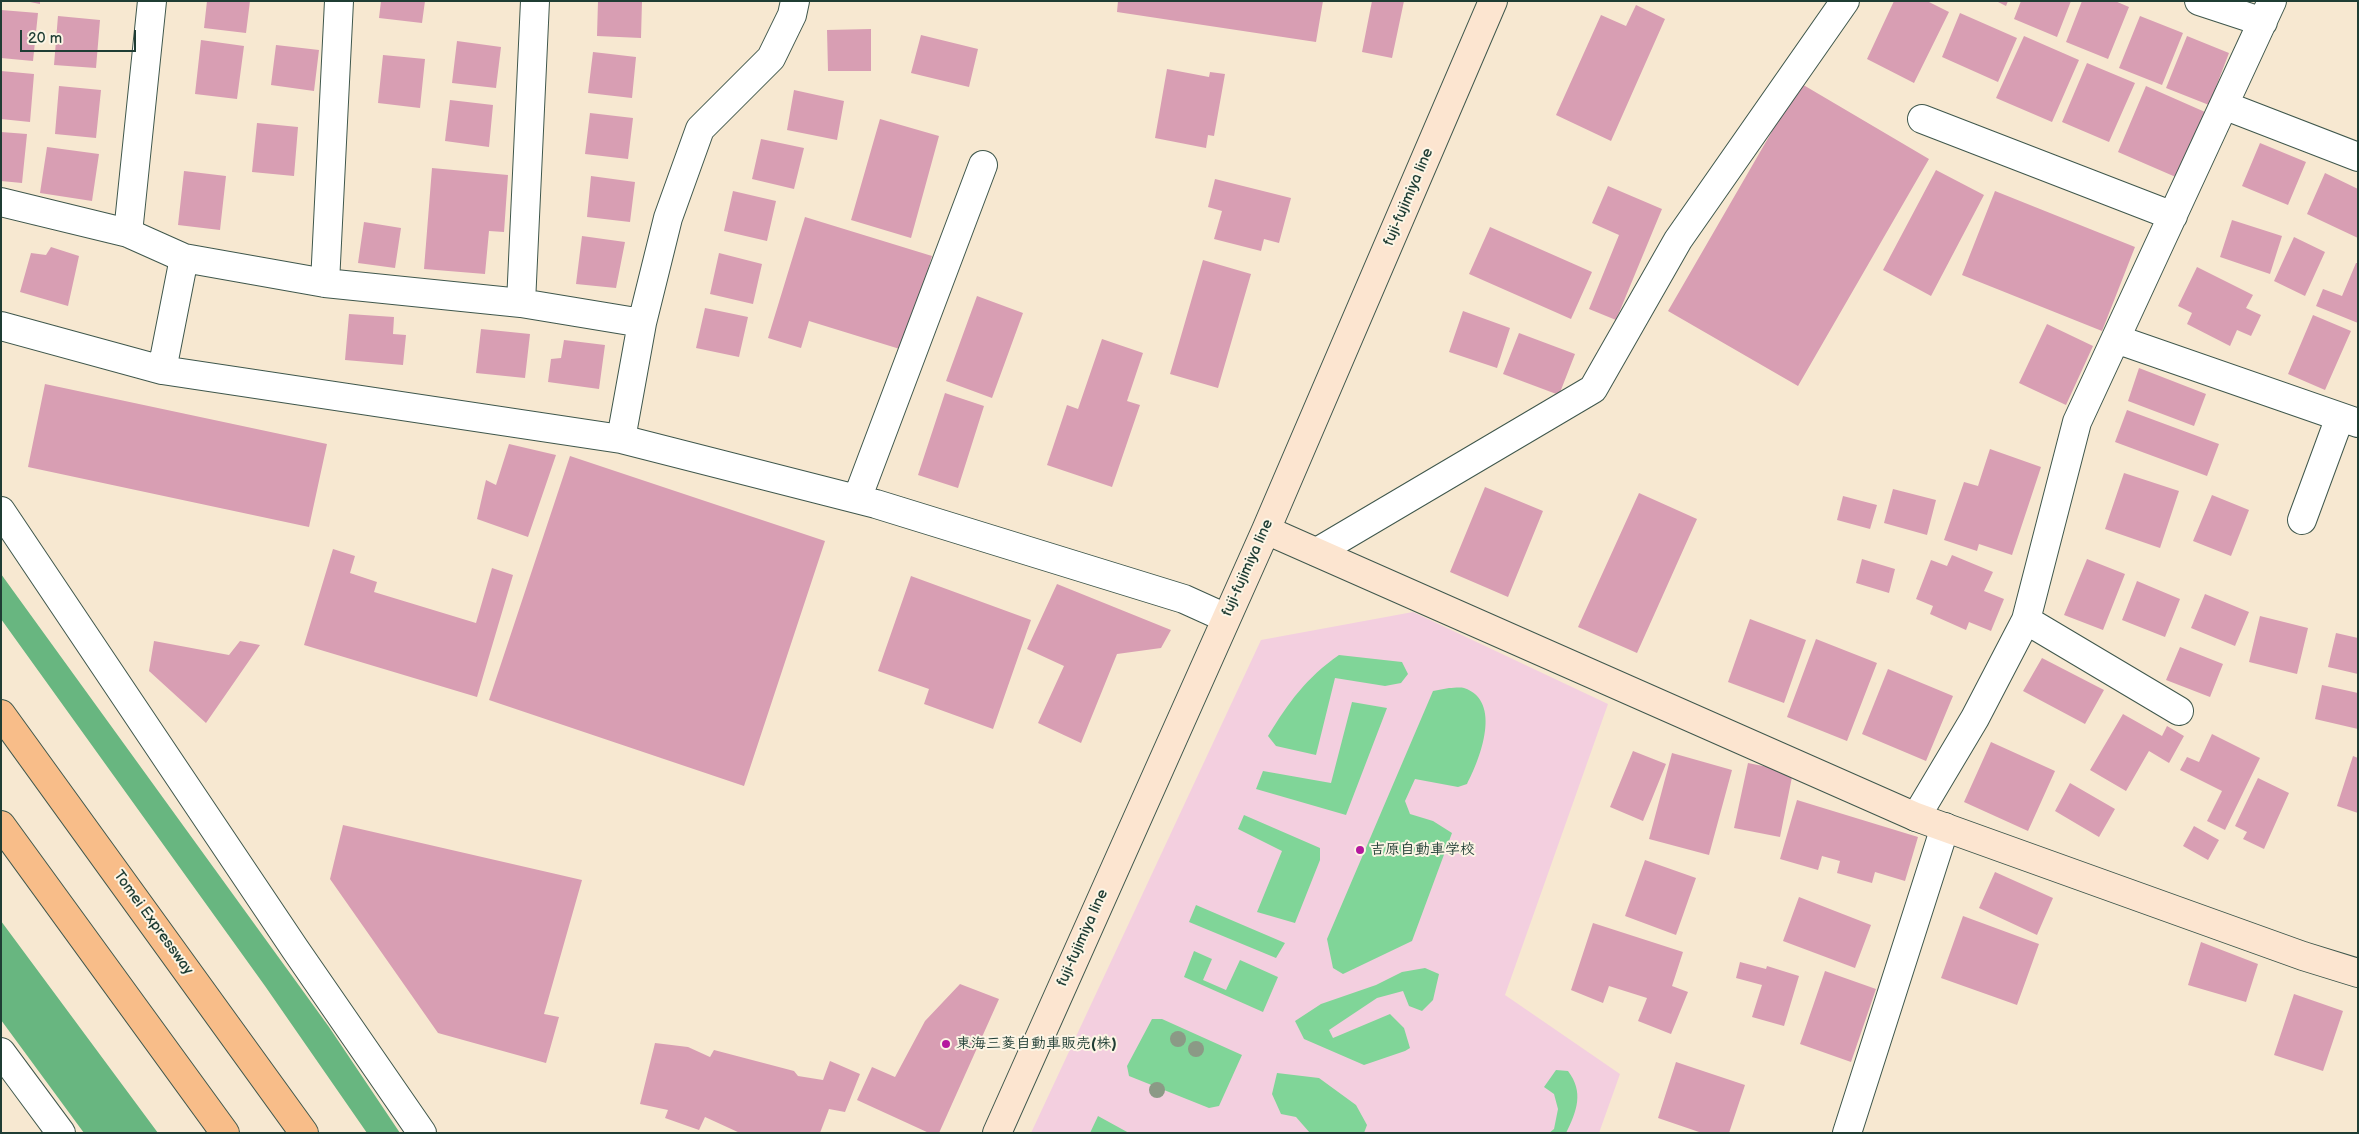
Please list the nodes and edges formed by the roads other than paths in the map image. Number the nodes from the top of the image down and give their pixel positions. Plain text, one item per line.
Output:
1 (152, 1) edge
2 (339, 1) edge
3 (535, 1) edge
4 (795, 1) edge
5 (1492, 1) edge
6 (1845, 1) edge
7 (2199, 1) edge
8 (2268, 12) edge
9 (2226, 106) junction
10 (1922, 119) dead end
11 (2358, 157) edge
12 (983, 165) dead end
13 (1, 202) edge
14 (2173, 216) junction
15 (128, 233) junction
16 (184, 258) junction
17 (325, 283) junction
18 (521, 303) junction
19 (642, 323) junction
20 (1, 326) edge
21 (2116, 339) junction
22 (162, 370) junction
23 (2349, 420) edge
24 (621, 439) junction
25 (857, 499) junction
26 (1, 511) edge
27 (2302, 520) dead end
28 (1266, 530) junction
29 (1317, 552) junction
30 (1226, 618) junction
31 (2026, 620) junction
32 (2179, 711) dead end
33 (1, 714) edge
34 (1916, 817) junction
35 (1, 825) edge
36 (1945, 827) junction
37 (2358, 972) edge
38 (1, 1052) edge
39 (61, 1133) edge
40 (225, 1133) edge
41 (304, 1133) edge
42 (422, 1133) edge
43 (997, 1133) edge
44 (1848, 1133) edge

1 - 15 street
2 - 17 street
3 - 18 street
4 - 19 street
5 - 28 main road, fuji-fujimiya line
6 - 29 street
7 - 8 street
8 - 9 street
9 - 11 street
9 - 14 street
10 - 14 street
12 - 25 street
13 - 15 street
14 - 21 street
15 - 16 street
16 - 17 street
16 - 22 street
17 - 18 street
18 - 19 street
19 - 24 street
20 - 22 street
21 - 23 street
21 - 31 street
22 - 24 street
23 - 27 street
24 - 25 street
25 - 30 street
26 - 42 street
28 - 29 main road
28 - 30 main road, fuji-fujimiya line
29 - 34 main road
30 - 43 main road, fuji-fujimiya line
31 - 32 street
31 - 34 street
33 - 41 highway, Tomei Expressway
34 - 36 main road
35 - 40 highway
36 - 37 main road
36 - 44 street
38 - 39 street

